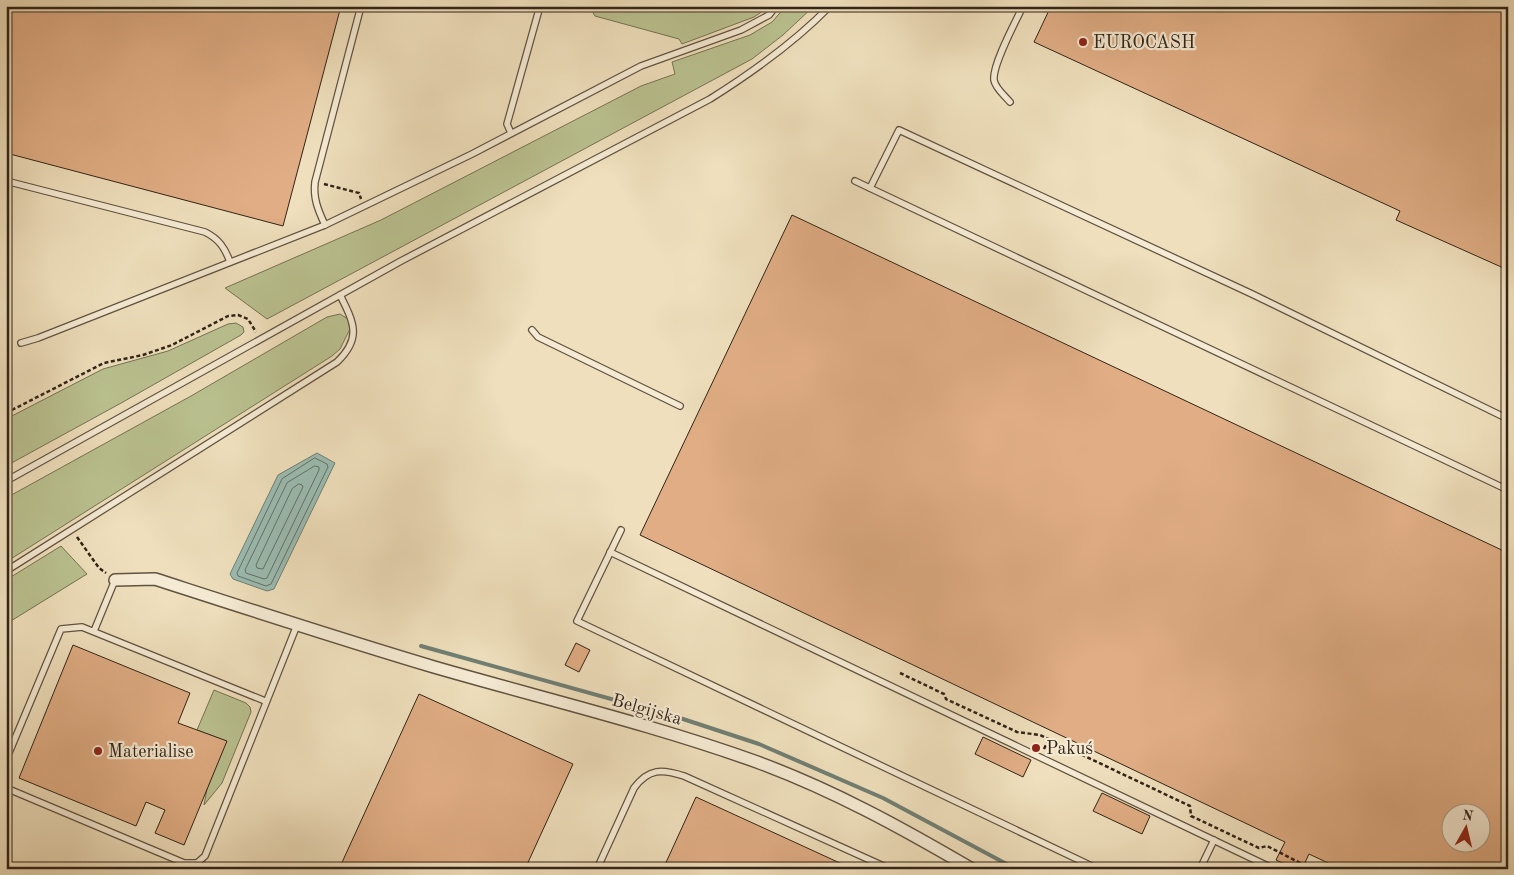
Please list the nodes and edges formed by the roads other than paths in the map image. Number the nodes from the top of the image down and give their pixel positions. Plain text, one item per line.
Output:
1 (362, 6) edge
2 (540, 6) edge
3 (776, 6) edge
4 (830, 6) edge
5 (1023, 6) edge
6 (1010, 102) dead end
7 (511, 133) junction
8 (6, 181) edge
9 (855, 181) dead end
10 (870, 188) junction
11 (324, 225) junction
12 (230, 262) junction
13 (340, 295) junction
14 (532, 330) dead end
15 (21, 343) dead end
16 (680, 406) dead end
17 (1508, 419) edge
18 (6, 482) edge
19 (1508, 490) edge
20 (621, 530) dead end
21 (610, 552) junction
22 (6, 571) edge
23 (115, 580) joint
24 (297, 625) junction
25 (94, 632) junction
26 (266, 701) junction
27 (6, 760) edge
28 (6, 788) edge
29 (1214, 840) junction
30 (597, 869) edge
31 (890, 869) edge
32 (972, 869) edge
33 (1098, 869) edge
34 (1200, 869) edge
35 (1274, 869) edge

1 - 11 lane
2 - 7 lane
3 - 7 lane
4 - 13 lane
5 - 6 lane
7 - 11 lane
8 - 12 lane
9 - 10 lane
10 - 17 lane
10 - 19 lane
11 - 12 lane
12 - 15 lane
13 - 18 lane
13 - 22 lane
14 - 16 lane
20 - 21 lane
21 - 29 lane
21 - 33 lane
23 - 24 street, Belgijska
23 - 25 lane
24 - 26 lane
24 - 32 street, Belgijska
25 - 26 lane
25 - 27 lane
26 - 28 lane
29 - 34 lane
29 - 35 lane
30 - 31 lane

